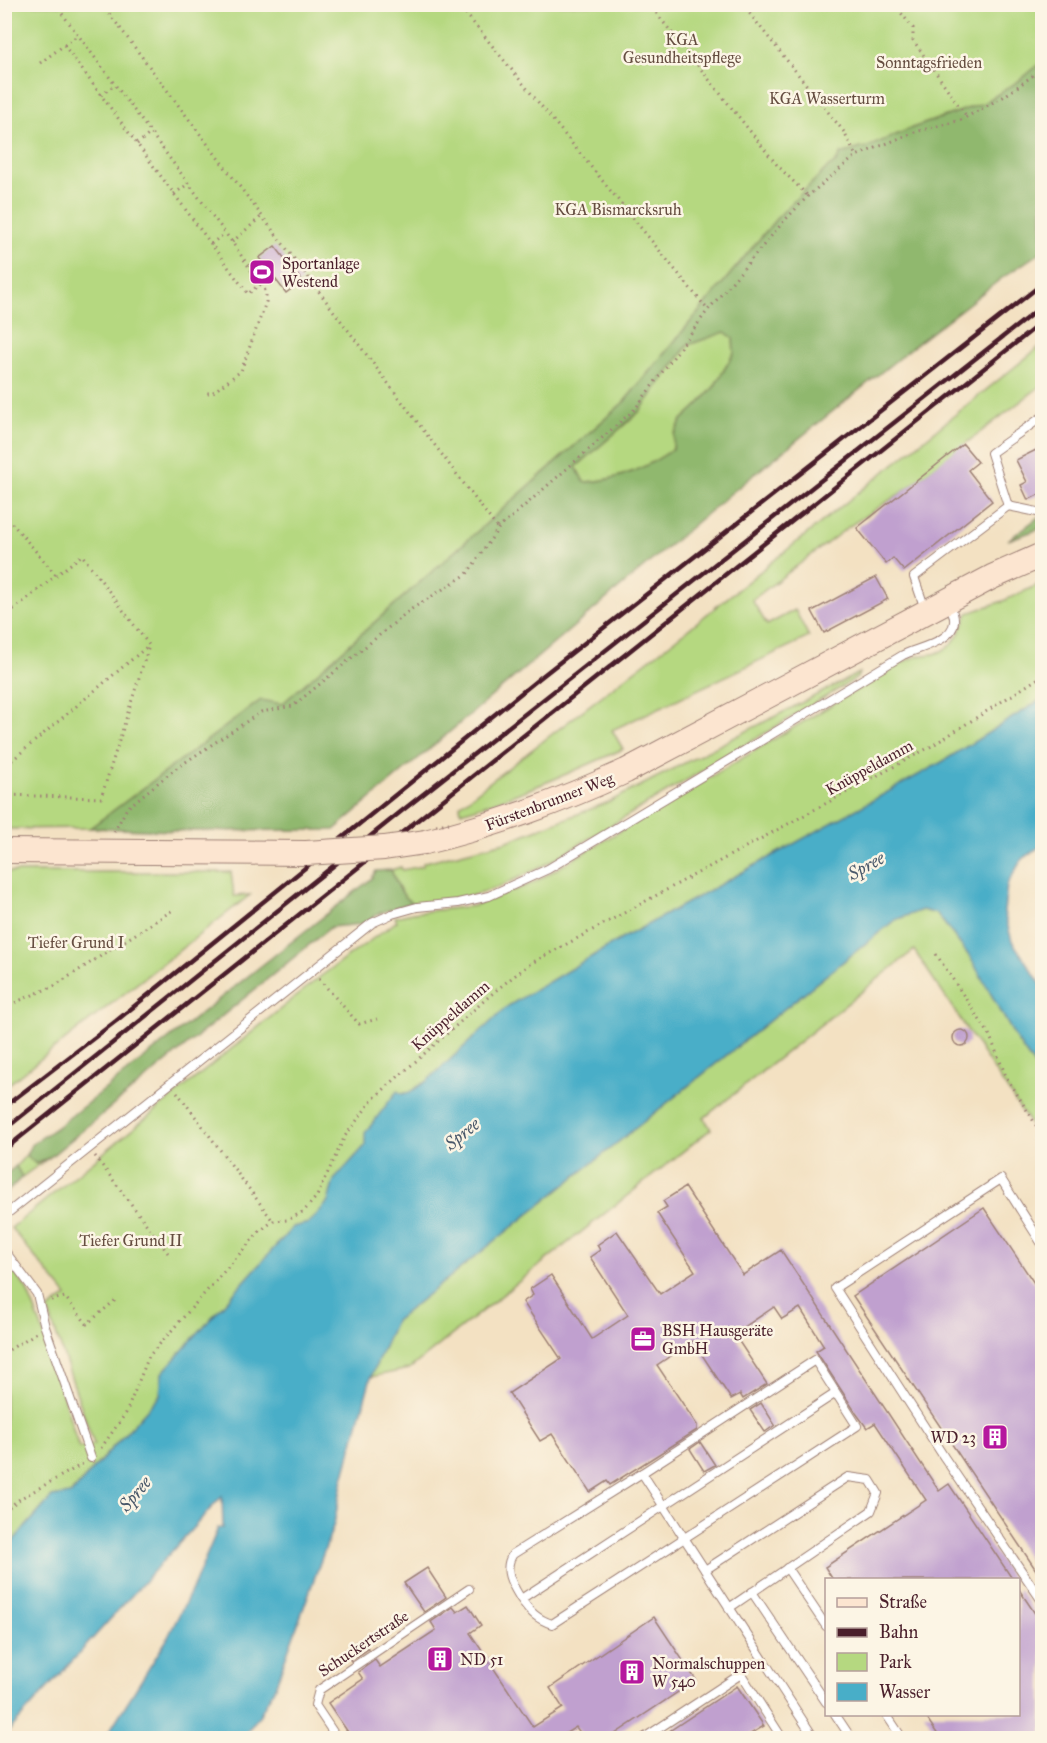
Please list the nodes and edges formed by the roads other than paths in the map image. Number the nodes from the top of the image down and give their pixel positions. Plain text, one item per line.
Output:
1 (1042, 417) edge
2 (1008, 506) junction
3 (1042, 513) edge
4 (1042, 555) edge
5 (949, 600) junction
6 (927, 612) junction
7 (4, 851) edge
8 (4, 1216) edge
9 (1042, 1244) edge
10 (4, 1250) edge
11 (836, 1393) junction
12 (91, 1458) road end
13 (642, 1473) junction
14 (663, 1506) junction
15 (684, 1539) junction
16 (787, 1568) junction
17 (705, 1570) junction
18 (469, 1589) dead end
19 (752, 1592) junction
20 (521, 1599) junction
21 (1042, 1601) edge
22 (729, 1608) junction
23 (825, 1625) edge
24 (825, 1701) edge
25 (836, 1716) edge
26 (887, 1716) edge
27 (337, 1738) edge
28 (644, 1738) edge
29 (782, 1738) edge
30 (814, 1738) edge
31 (851, 1738) edge
32 (902, 1738) edge

1 - 2 lane
2 - 3 lane
2 - 6 lane
4 - 5 main road, Fürstenbrunner Weg
5 - 6 main road, Fürstenbrunner Weg
5 - 8 lane
6 - 7 main road, Fürstenbrunner Weg, bridge
9 - 21 lane
10 - 12 lane
11 - 13 lane
11 - 14 lane
11 - 15 lane
13 - 14 lane
13 - 20 lane
14 - 15 lane
14 - 20 lane
15 - 17 lane
15 - 20 lane
16 - 17 lane
16 - 19 lane
16 - 23 lane
17 - 22 lane
18 - 27 lane, Schuckertstraße
19 - 22 lane
19 - 24 lane
22 - 30 lane
25 - 31 lane
26 - 32 lane
28 - 29 lane

